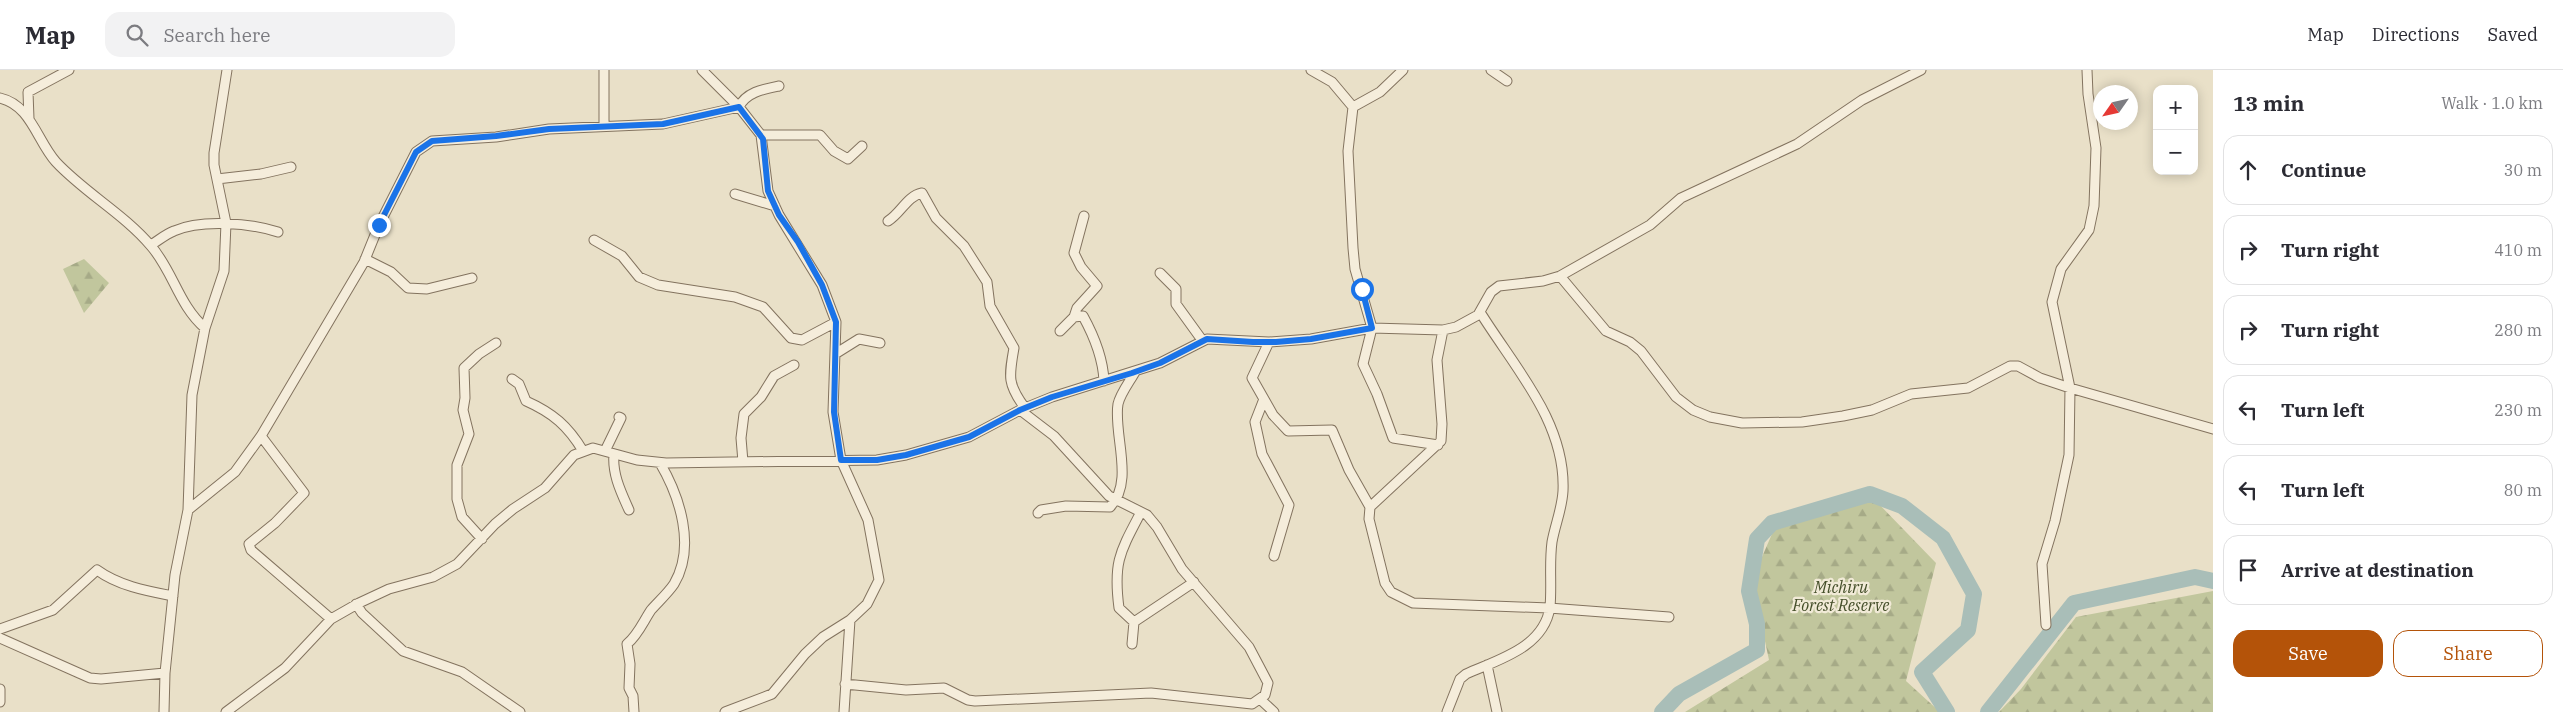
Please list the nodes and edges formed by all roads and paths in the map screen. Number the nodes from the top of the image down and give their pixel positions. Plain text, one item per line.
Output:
1 (70, 70) edge
2 (227, 70) edge
3 (604, 70) edge
4 (702, 70) edge
5 (1311, 70) edge
6 (1403, 70) edge
7 (1491, 70) edge
8 (1921, 70) edge
9 (2087, 70) edge
10 (1507, 81) dead end
11 (779, 86) dead end
12 (0, 98) edge
13 (739, 107) junction
14 (1353, 107) junction
15 (29, 120) junction
16 (604, 126) junction
17 (761, 135) junction
18 (862, 146) dead end
19 (291, 167) dead end
20 (217, 179) junction
21 (735, 194) dead end
22 (775, 206) junction
23 (1084, 216) dead end
24 (888, 221) dead end
25 (226, 223) junction
26 (278, 232) dead end
27 (594, 240) dead end
28 (151, 246) junction
29 (365, 259) junction
30 (1160, 273) dead end
31 (1560, 276) junction
32 (472, 278) dead end
33 (1480, 312) junction
34 (1074, 317) junction
35 (836, 322) junction
36 (205, 328) junction
37 (1372, 328) junction
38 (1443, 330) junction
39 (1060, 331) dead end
40 (1202, 340) junction
41 (880, 342) dead end
42 (1269, 342) junction
43 (496, 344) dead end
44 (835, 354) junction
45 (794, 365) dead end
46 (1134, 372) junction
47 (512, 379) dead end
48 (1104, 381) junction
49 (2070, 388) junction
50 (1264, 399) junction
51 (1022, 409) junction
52 (620, 417) dead end
53 (2213, 429) edge
54 (261, 436) junction
55 (1438, 445) junction
56 (583, 451) junction
57 (610, 452) junction
58 (841, 460) junction
59 (743, 462) junction
60 (660, 463) junction
61 (1117, 500) junction
62 (1370, 507) junction
63 (188, 510) junction
64 (629, 510) dead end
65 (1141, 512) junction
66 (1038, 513) dead end
67 (482, 539) junction
68 (1274, 556) dead end
69 (1194, 582) junction
70 (173, 596) junction
71 (356, 604) junction
72 (1550, 608) junction
73 (1669, 616) dead end
74 (331, 620) junction
75 (850, 620) junction
76 (1134, 622) junction
77 (2046, 625) dead end
78 (0, 629) edge
79 (0, 638) edge
80 (1132, 644) dead end
81 (1487, 664) junction
82 (166, 672) junction
83 (846, 684) junction
84 (0, 690) edge
85 (1261, 700) junction
86 (0, 704) edge
87 (2, 712) edge
88 (164, 712) edge
89 (226, 712) edge
90 (520, 712) edge
91 (634, 712) edge
92 (725, 712) edge
93 (844, 712) edge
94 (1274, 712) edge
95 (1447, 712) edge
96 (1497, 712) edge

1 - 15 street
2 - 20 street
3 - 16 street
4 - 13 street
5 - 14 street
6 - 14 street
7 - 10 street
8 - 31 street
9 - 49 street
11 - 13 street
12 - 15 street
13 - 16 street
13 - 17 street
14 - 37 street
15 - 28 street
16 - 29 street
17 - 18 street
17 - 22 street
19 - 20 street
20 - 25 street
21 - 22 street
22 - 35 street
23 - 34 street
24 - 51 street
25 - 26 street
25 - 28 street
25 - 36 street
27 - 35 street
28 - 36 street
29 - 32 street
29 - 54 street
30 - 40 street
31 - 33 street
31 - 49 street
33 - 38 street
33 - 72 street
34 - 39 street
34 - 48 street
35 - 44 street
36 - 63 street
37 - 38 street
37 - 42 street
37 - 55 street
38 - 55 street
40 - 42 street
40 - 46 street
41 - 44 street
42 - 50 street
43 - 67 street
44 - 58 street
45 - 59 street
46 - 48 street
46 - 61 street
47 - 56 street
48 - 51 street
49 - 53 street
49 - 77 street
50 - 62 street
50 - 68 street
51 - 58 street
51 - 61 street
52 - 57 street
54 - 63 street
54 - 74 street
55 - 62 street
56 - 57 street
56 - 67 street
57 - 60 street
57 - 64 street
58 - 59 street
58 - 75 street
59 - 60 street
60 - 91 street
61 - 65 street
61 - 66 street
62 - 72 street
63 - 70 street
65 - 69 street
65 - 76 street
67 - 71 street
69 - 76 street
69 - 85 street
70 - 78 street
70 - 82 street
71 - 74 street
71 - 90 street
72 - 73 street
72 - 81 street
74 - 89 street
75 - 83 street
75 - 92 street
76 - 80 street
79 - 82 street
81 - 95 street
81 - 96 street
82 - 88 street
83 - 85 street
83 - 93 street
84 - 86 street
85 - 94 street
86 - 87 street

